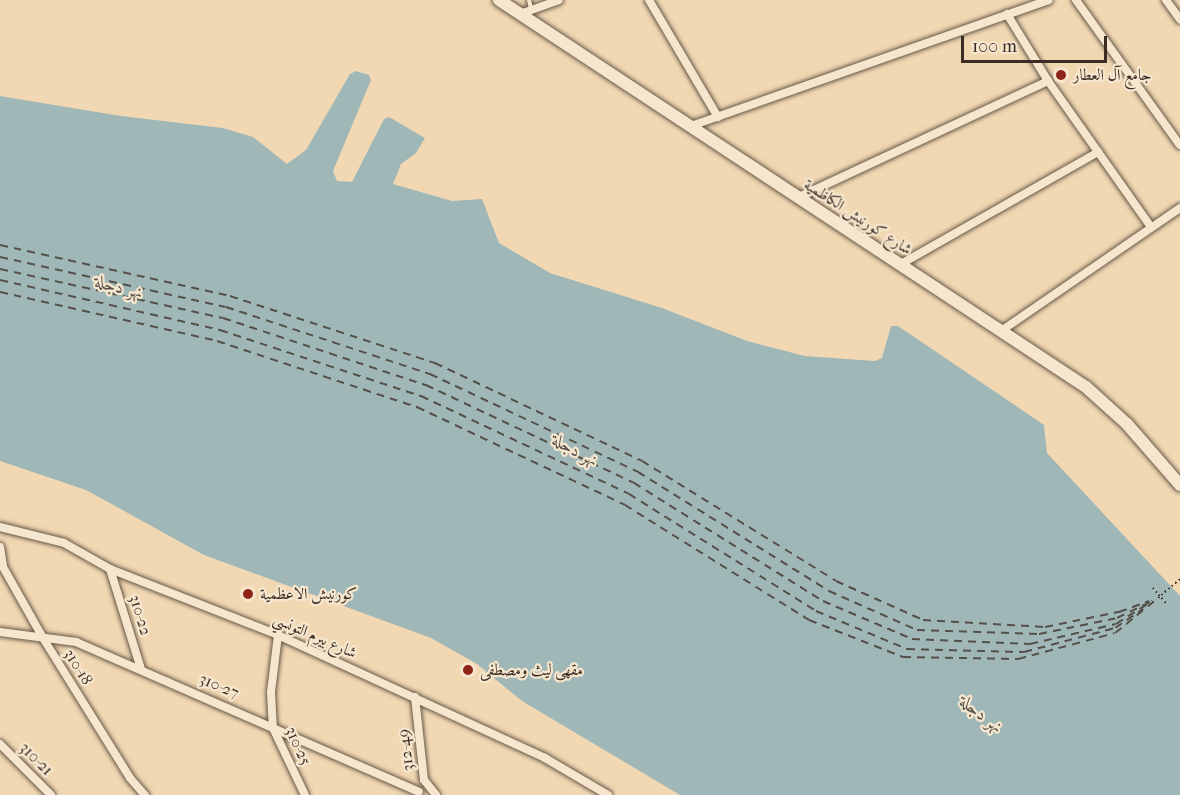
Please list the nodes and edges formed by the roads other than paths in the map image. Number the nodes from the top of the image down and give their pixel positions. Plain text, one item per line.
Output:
1 (499, 0) edge
2 (529, 0) edge
3 (559, 0) edge
4 (649, 0) edge
5 (1048, 0) edge
6 (1076, 0) edge
7 (1166, 0) edge
8 (1024, 4) edge
9 (526, 12) junction
10 (1007, 14) junction
11 (1180, 19) edge
12 (1048, 81) junction
13 (718, 117) junction
14 (691, 126) junction
15 (1180, 144) edge
16 (1098, 152) junction
17 (799, 198) junction
18 (1180, 208) edge
19 (1151, 227) junction
20 (901, 264) junction
21 (1001, 331) junction
22 (1178, 477) edge
23 (0, 526) edge
24 (0, 547) edge
25 (111, 569) junction
26 (0, 632) edge
27 (278, 635) junction
28 (43, 638) junction
29 (141, 669) junction
30 (415, 697) junction
31 (273, 728) junction
32 (0, 744) edge
33 (424, 780) junction
34 (418, 793) edge
35 (51, 795) edge
36 (145, 795) edge
37 (304, 795) edge
38 (436, 795) edge
39 (608, 795) edge

1 - 9 street, شارع كورنيش الكاظمية
2 - 9 lane
3 - 9 street
4 - 13 street
5 - 8 street
6 - 15 street
7 - 11 street
8 - 10 street
9 - 14 street, شارع كورنيش الكاظمية
10 - 12 street
10 - 13 street
12 - 16 street
12 - 17 street
13 - 14 street
14 - 17 street, شارع كورنيش الكاظمية
16 - 19 street
16 - 20 street
17 - 20 street, شارع كورنيش الكاظمية
18 - 19 street
19 - 21 street
20 - 21 street, شارع كورنيش الكاظمية
21 - 22 street, شارع كورنيش الكاظمية
23 - 25 street, شارع بيرم التونسي
24 - 28 street, 310-18
25 - 27 street, شارع بيرم التونسي
25 - 29 street, 310-22
26 - 28 street, 310-27
27 - 30 street, شارع بيرم التونسي
27 - 31 street, 310-25
28 - 29 street, 310-27
28 - 36 street, 310-18
29 - 31 street, 310-27
30 - 33 street, 312-49
30 - 39 street, شارع بيرم التونسي
31 - 34 street, 310-27
31 - 37 street, 310-25
32 - 35 street, 310-21
33 - 34 street
33 - 38 street, 312-49

